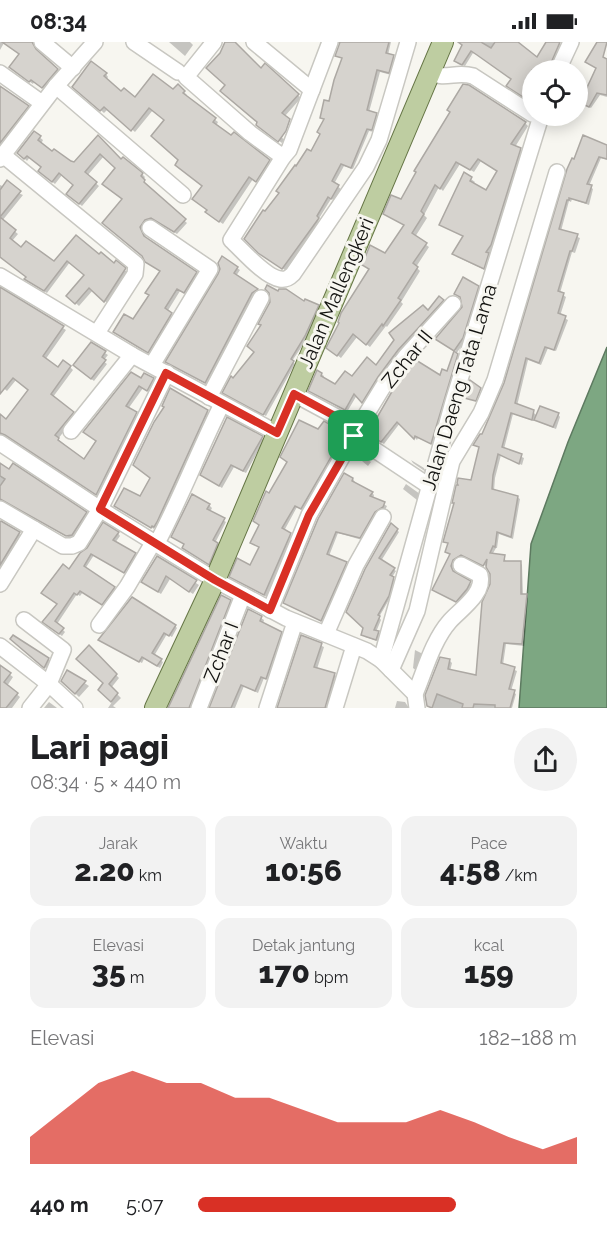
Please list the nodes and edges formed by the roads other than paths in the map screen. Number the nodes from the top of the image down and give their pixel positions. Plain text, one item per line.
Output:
1 (42, 42) edge
2 (95, 42) edge
3 (134, 42) edge
4 (214, 42) edge
5 (254, 42) edge
6 (330, 42) edge
7 (408, 42) edge
8 (443, 42) edge
9 (571, 42) edge
10 (563, 60) edge
11 (73, 68) junction
12 (178, 72) dead end
13 (0, 73) edge
14 (429, 73) junction
15 (56, 86) junction
16 (312, 90) junction
17 (42, 103) junction
18 (522, 107) edge
19 (534, 126) edge
20 (375, 147) junction
21 (395, 155) junction
22 (2, 157) edge
23 (283, 157) junction
24 (557, 172) dead end
25 (183, 195) dead end
26 (150, 228) dead end
27 (0, 276) edge
28 (261, 298) dead end
29 (453, 304) dead end
30 (97, 333) junction
31 (132, 355) junction
32 (152, 365) junction
33 (166, 373) junction
34 (294, 394) junction
35 (215, 401) junction
36 (71, 431) dead end
37 (357, 432) junction
38 (277, 433) junction
39 (0, 443) edge
40 (429, 486) junction
41 (0, 508) edge
42 (100, 509) junction
43 (383, 517) dead end
44 (34, 529) junction
45 (156, 542) junction
46 (461, 565) dead end
47 (215, 580) junction
48 (0, 584) edge
49 (243, 595) junction
50 (270, 610) junction
51 (24, 620) dead end
52 (295, 622) junction
53 (99, 625) dead end
54 (326, 634) junction
55 (0, 646) edge
56 (354, 646) junction
57 (386, 665) junction
58 (49, 684) junction
59 (416, 701) edge
60 (30, 708) edge
61 (75, 708) edge
62 (156, 708) edge
63 (199, 708) edge
64 (267, 708) edge
65 (335, 708) edge

1 - 11 street
2 - 11 street
3 - 12 street
4 - 23 street
5 - 16 street
6 - 16 street
7 - 20 street
8 - 14 main road, Jalan Mallengkeri
9 - 10 street
11 - 15 street
13 - 17 street
14 - 18 street
14 - 21 main road, Jalan Mallengkeri
15 - 17 street
15 - 25 street
16 - 23 street
17 - 22 street
19 - 40 street, Jalan Daeng Tata Lama
20 - 21 street
20 - 23 street
21 - 34 main road, Jalan Mallengkeri
22 - 30 street
24 - 57 street
26 - 32 street
27 - 30 street
28 - 35 street
29 - 37 street, Zchar II
30 - 31 street
31 - 32 street
31 - 36 street
32 - 33 street
33 - 35 street
33 - 42 street
34 - 37 street
34 - 38 main road, Jalan Mallengkeri
35 - 38 street
35 - 45 street
37 - 40 street
37 - 50 street, Zchar II
38 - 47 main road, Jalan Mallengkeri
39 - 42 street
40 - 57 street, Jalan Daeng Tata Lama
41 - 44 street
42 - 44 street
42 - 45 street
43 - 54 street
44 - 48 street
45 - 47 street
45 - 53 street
46 - 59 street
47 - 49 street
47 - 62 main road, Jalan Mallengkeri
49 - 50 street
49 - 63 street, Zchar I
50 - 52 street
51 - 58 street
52 - 54 street
52 - 64 street
54 - 56 street
55 - 58 street
56 - 57 street
56 - 65 street
57 - 59 street
58 - 60 street
58 - 61 street

